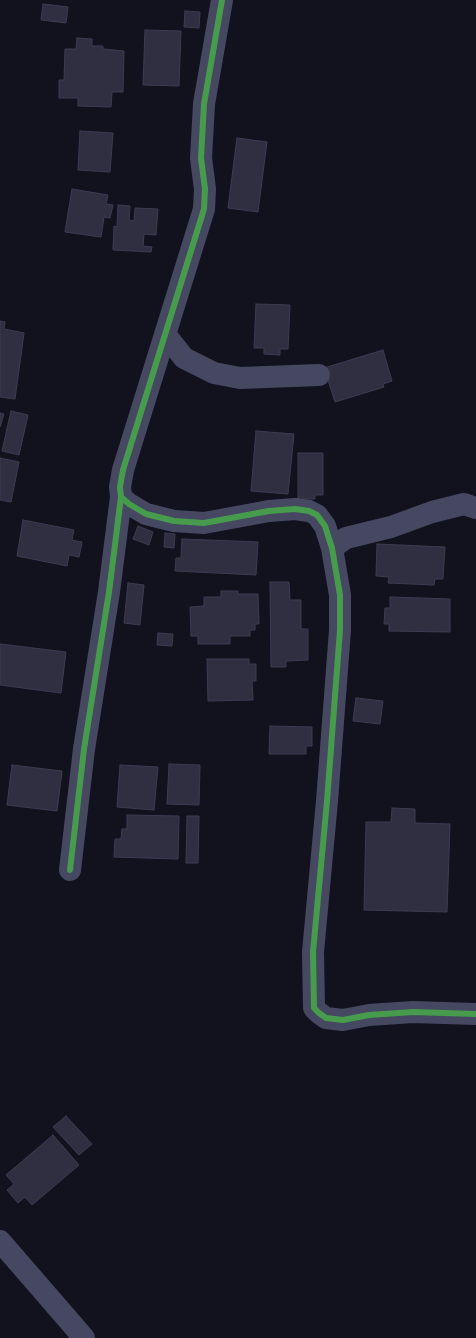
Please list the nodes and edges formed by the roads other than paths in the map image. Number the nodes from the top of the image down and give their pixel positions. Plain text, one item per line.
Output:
1 (222, 0) edge
2 (165, 334) junction
3 (320, 375) dead end
4 (121, 497) junction
5 (476, 508) edge
6 (332, 548) junction
7 (70, 870) dead end
8 (476, 1014) edge
9 (0, 1241) edge
10 (84, 1338) edge

1 - 2 street
2 - 3 street
2 - 4 street
4 - 6 street
4 - 7 street
5 - 6 street
6 - 8 street
9 - 10 street

